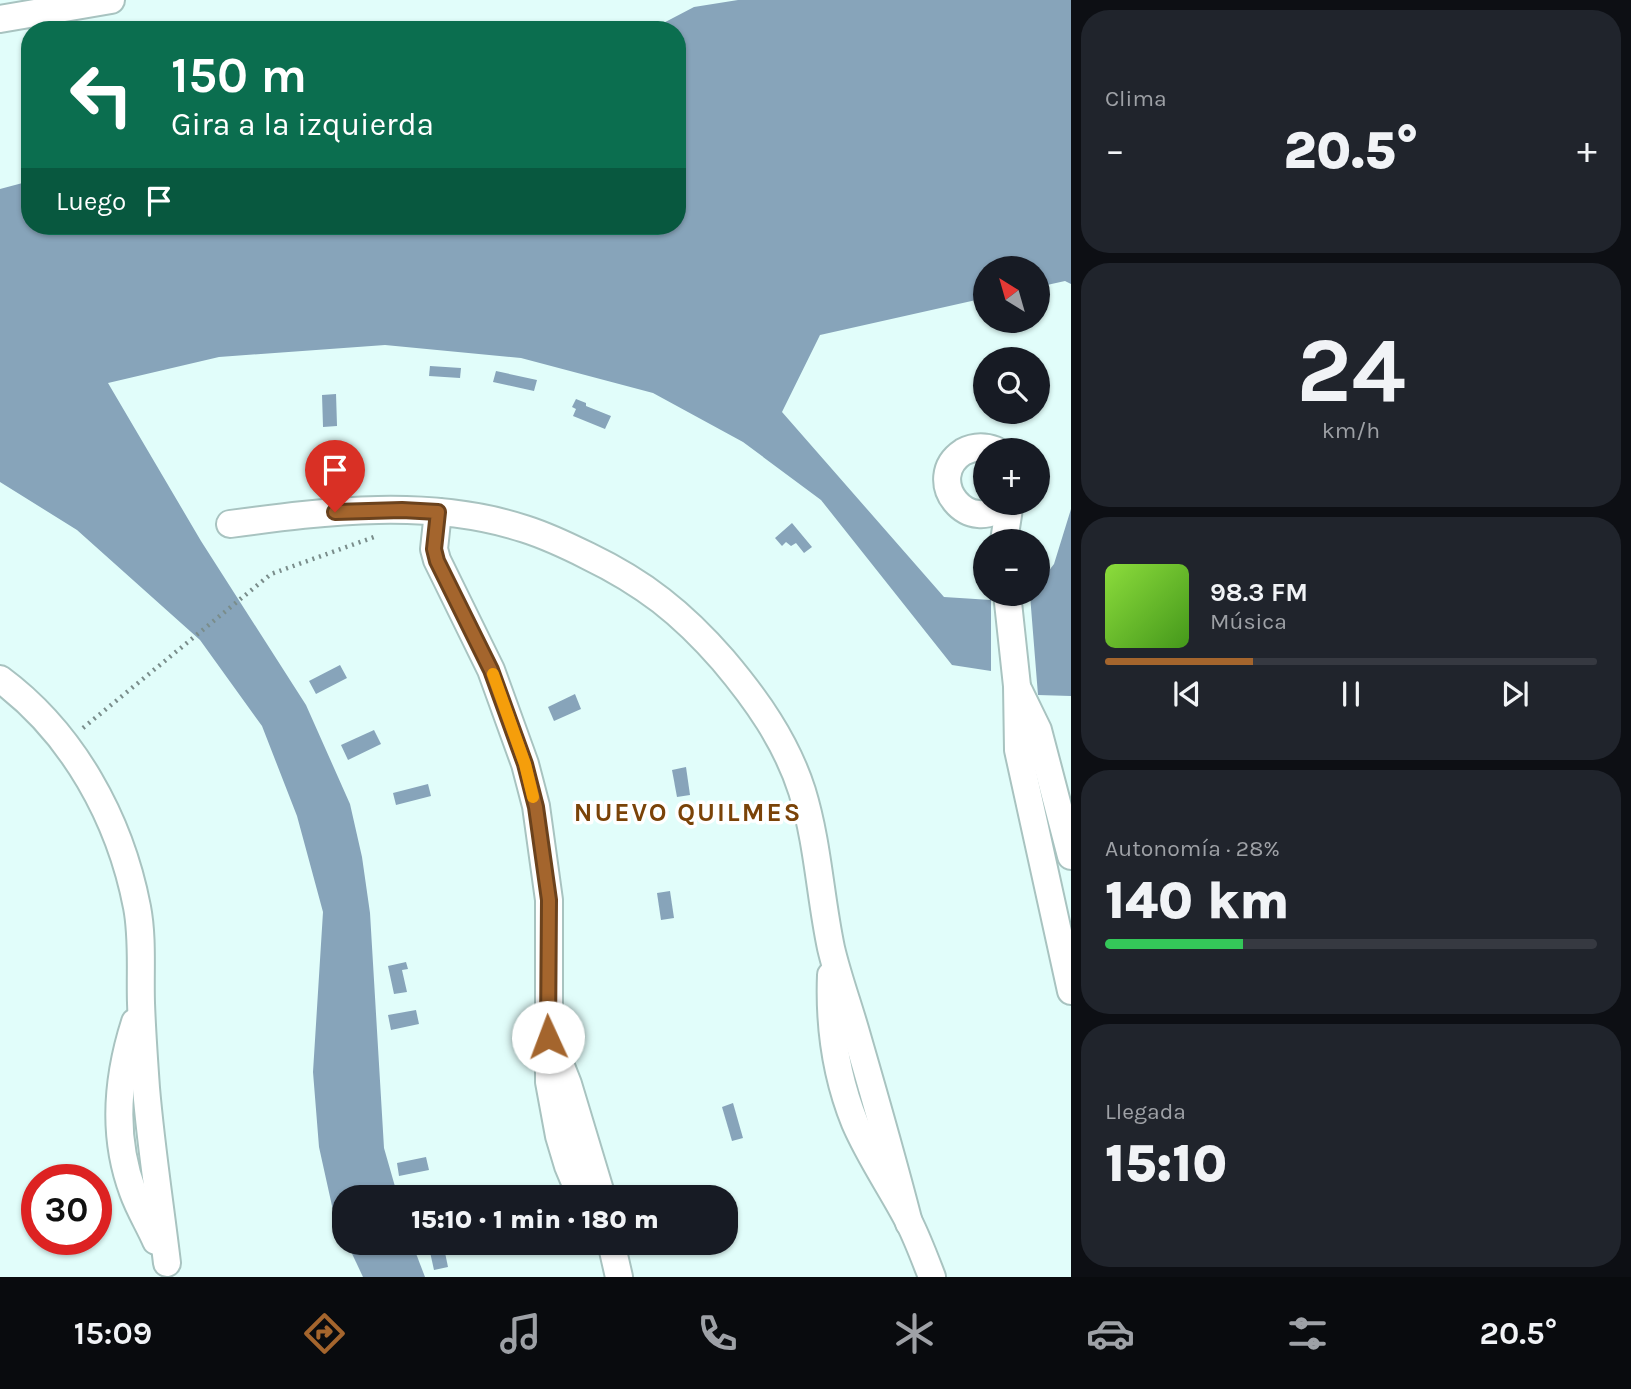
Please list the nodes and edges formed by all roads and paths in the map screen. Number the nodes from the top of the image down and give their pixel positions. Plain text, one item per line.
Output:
1 (111, 0) edge
2 (0, 19) edge
3 (973, 449) edge
4 (438, 512) junction
5 (967, 512) junction
6 (973, 513) edge
7 (230, 524) dead end
8 (981, 529) edge
9 (379, 536) dead end
10 (1008, 606) edge
11 (0, 679) edge
12 (1017, 686) junction
13 (64, 743) junction
14 (1071, 856) edge
15 (1059, 882) edge
16 (1071, 991) edge
17 (548, 1037) junction
18 (575, 1185) edge
19 (598, 1185) edge
20 (170, 1270) edge
21 (932, 1277) edge

1 - 2 street
3 - 5 street
4 - 7 street
4 - 17 street
4 - 21 street
5 - 6 street
5 - 8 street
9 - 13 path
10 - 12 street
11 - 13 street
12 - 14 street
12 - 15 street
13 - 20 street
15 - 16 street
17 - 18 street
17 - 19 street

